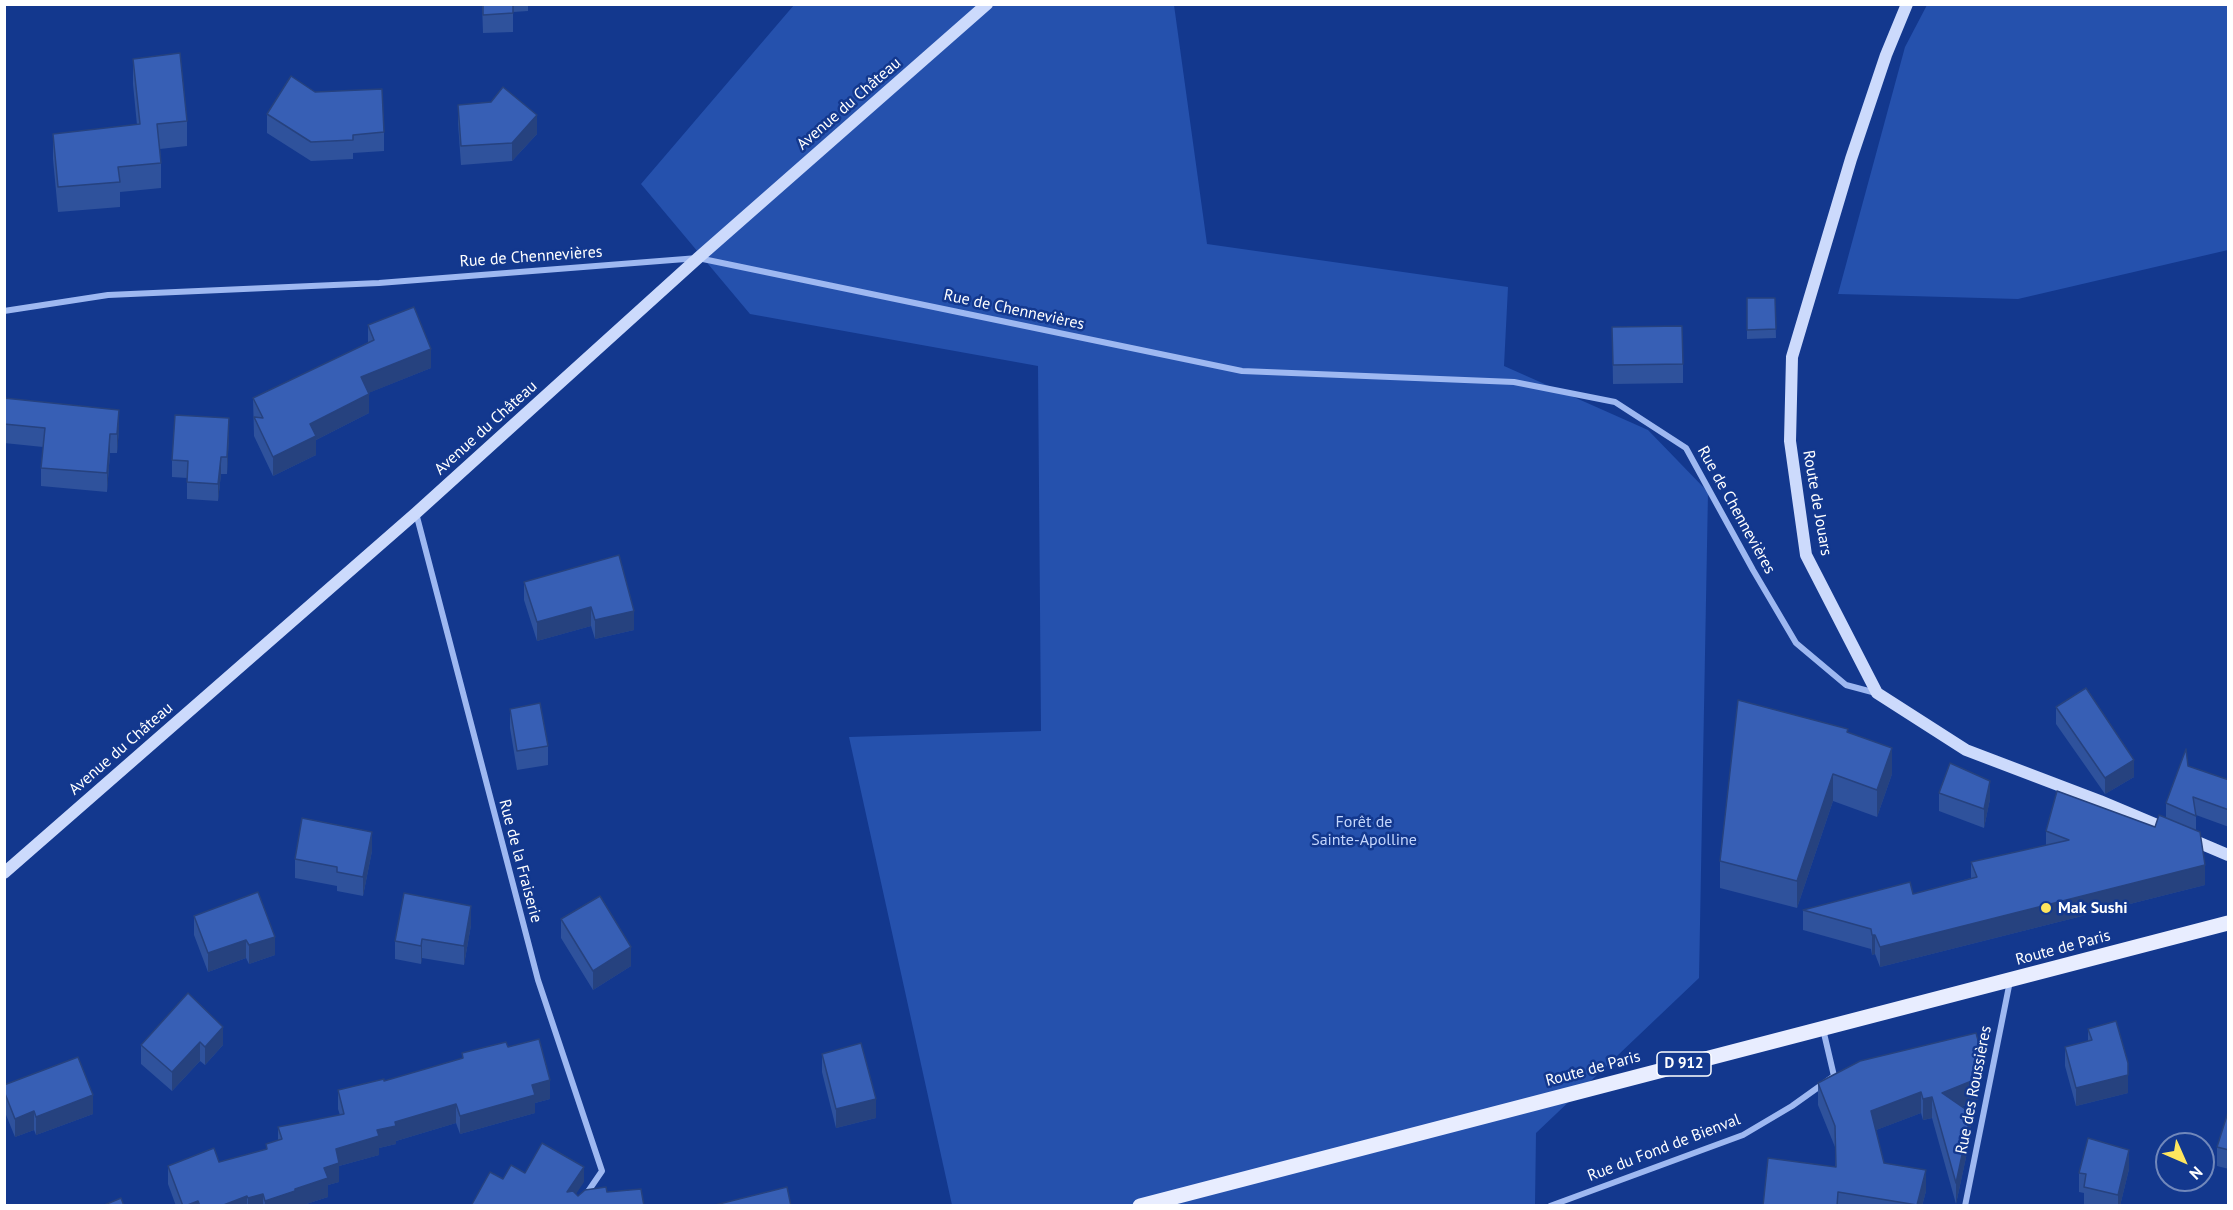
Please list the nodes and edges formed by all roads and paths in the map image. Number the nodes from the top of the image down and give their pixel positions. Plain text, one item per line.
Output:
1 (987, 4) edge
2 (1908, 4) edge
3 (698, 258) junction
4 (4, 311) edge
5 (416, 513) junction
6 (1876, 693) junction
7 (2229, 855) edge
8 (4, 873) edge
9 (2229, 923) edge
10 (2010, 980) junction
11 (1823, 1028) junction
12 (578, 1206) edge
13 (1140, 1206) edge
14 (1550, 1206) edge
15 (1965, 1206) edge

1 - 3 main road, Avenue du Château
2 - 6 main road, Route de Jouars
3 - 4 street, Rue de Chennevières
3 - 5 main road, Avenue du Château
3 - 6 street, Rue de Chennevières
5 - 8 main road, Avenue du Château
5 - 12 street, Rue de la Fraiserie
6 - 7 main road
9 - 10 main road, Route de Paris / D 912
10 - 11 main road, Route de Paris / D 912
10 - 15 street, Rue des Roussières
11 - 13 main road, Route de Paris / D 912
11 - 14 street, Rue du Fond de Bienval

